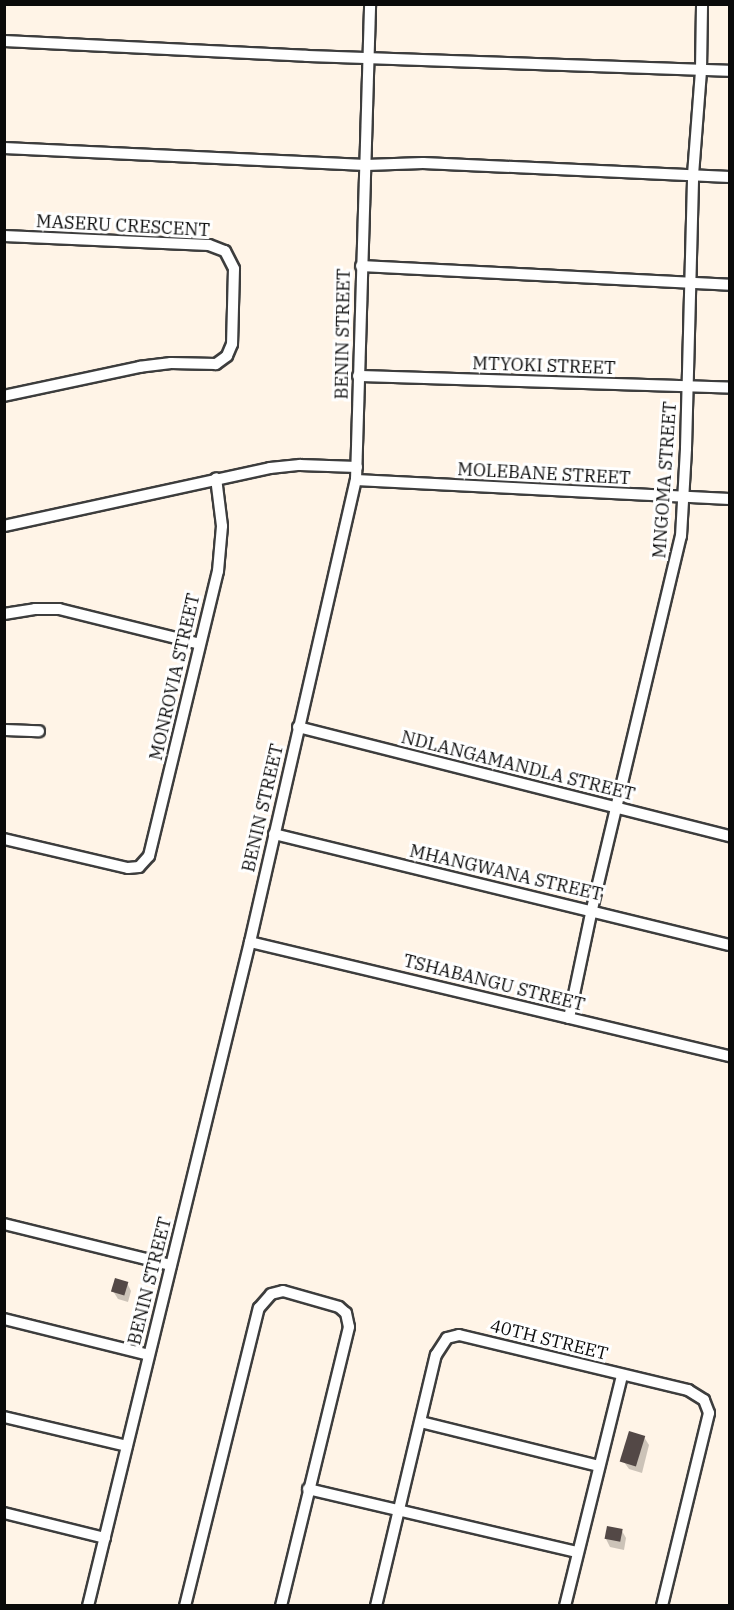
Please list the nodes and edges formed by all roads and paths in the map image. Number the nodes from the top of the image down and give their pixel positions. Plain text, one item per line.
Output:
1 (370, 4) edge
2 (702, 4) edge
3 (4, 41) edge
4 (368, 58) junction
5 (701, 70) junction
6 (729, 71) edge
7 (4, 148) edge
8 (366, 165) junction
9 (693, 175) junction
10 (729, 177) edge
11 (4, 236) edge
12 (361, 266) junction
13 (691, 284) junction
14 (729, 285) edge
15 (358, 376) junction
16 (688, 386) junction
17 (729, 388) edge
18 (4, 396) edge
19 (357, 467) junction
20 (216, 478) junction
21 (356, 480) junction
22 (683, 498) junction
23 (729, 499) edge
24 (4, 526) edge
25 (4, 614) edge
26 (201, 644) junction
27 (298, 727) junction
28 (4, 730) edge
29 (39, 732) dead end
30 (616, 808) junction
31 (274, 834) junction
32 (729, 836) edge
33 (4, 839) edge
34 (592, 909) junction
35 (250, 942) junction
36 (729, 945) edge
37 (569, 1018) junction
38 (729, 1056) edge
39 (4, 1224) edge
40 (171, 1265) junction
41 (4, 1319) edge
42 (149, 1355) junction
43 (622, 1376) junction
44 (4, 1417) edge
45 (421, 1422) junction
46 (127, 1446) junction
47 (599, 1466) junction
48 (308, 1489) junction
49 (398, 1512) junction
50 (4, 1513) edge
51 (105, 1538) junction
52 (577, 1552) junction
53 (88, 1605) edge
54 (185, 1605) edge
55 (281, 1605) edge
56 (375, 1605) edge
57 (565, 1605) edge
58 (663, 1605) edge

1 - 4 street, BENIN STREET
2 - 5 street, MNGOMA STREET
3 - 4 street
4 - 5 street
4 - 8 street, BENIN STREET
5 - 6 street
5 - 9 street, MNGOMA STREET
7 - 8 street
8 - 9 street
8 - 12 street, BENIN STREET
9 - 10 street
9 - 13 street, MNGOMA STREET
11 - 18 street, MASERU CRESCENT
12 - 13 street
12 - 15 street, BENIN STREET
13 - 14 street
13 - 16 street, MNGOMA STREET
15 - 16 street, MTYOKI STREET
15 - 19 street, BENIN STREET
16 - 17 street, MTYOKI STREET
16 - 22 street, MNGOMA STREET
19 - 20 street
19 - 21 street, BENIN STREET
20 - 24 street
20 - 26 street, MONROVIA STREET
21 - 22 street, MOLEBANE STREET
21 - 27 street, BENIN STREET
22 - 23 street, MOLEBANE STREET
22 - 30 street, MNGOMA STREET
25 - 26 street
26 - 33 street, MONROVIA STREET
27 - 30 street, NDLANGAMANDLA STREET
27 - 31 street, BENIN STREET
28 - 29 street
30 - 32 street, NDLANGAMANDLA STREET
30 - 34 street, MNGOMA STREET
31 - 34 street, MHANGWANA STREET
31 - 35 street, BENIN STREET
34 - 36 street, MHANGWANA STREET
34 - 37 street, MNGOMA STREET
35 - 37 street, TSHABANGU STREET
35 - 40 street, BENIN STREET
37 - 38 street, TSHABANGU STREET
39 - 40 street
40 - 42 street, BENIN STREET
41 - 42 street
42 - 46 street, BENIN STREET
43 - 45 street, 40TH STREET
43 - 47 street
43 - 58 street, 40TH STREET
44 - 46 street
45 - 47 street
45 - 49 street, 40TH STREET
46 - 51 street, BENIN STREET
47 - 52 street
48 - 49 street
48 - 54 street
48 - 55 street
49 - 52 street
49 - 56 street, 40TH STREET
50 - 51 street
51 - 53 street, BENIN STREET
52 - 57 street

